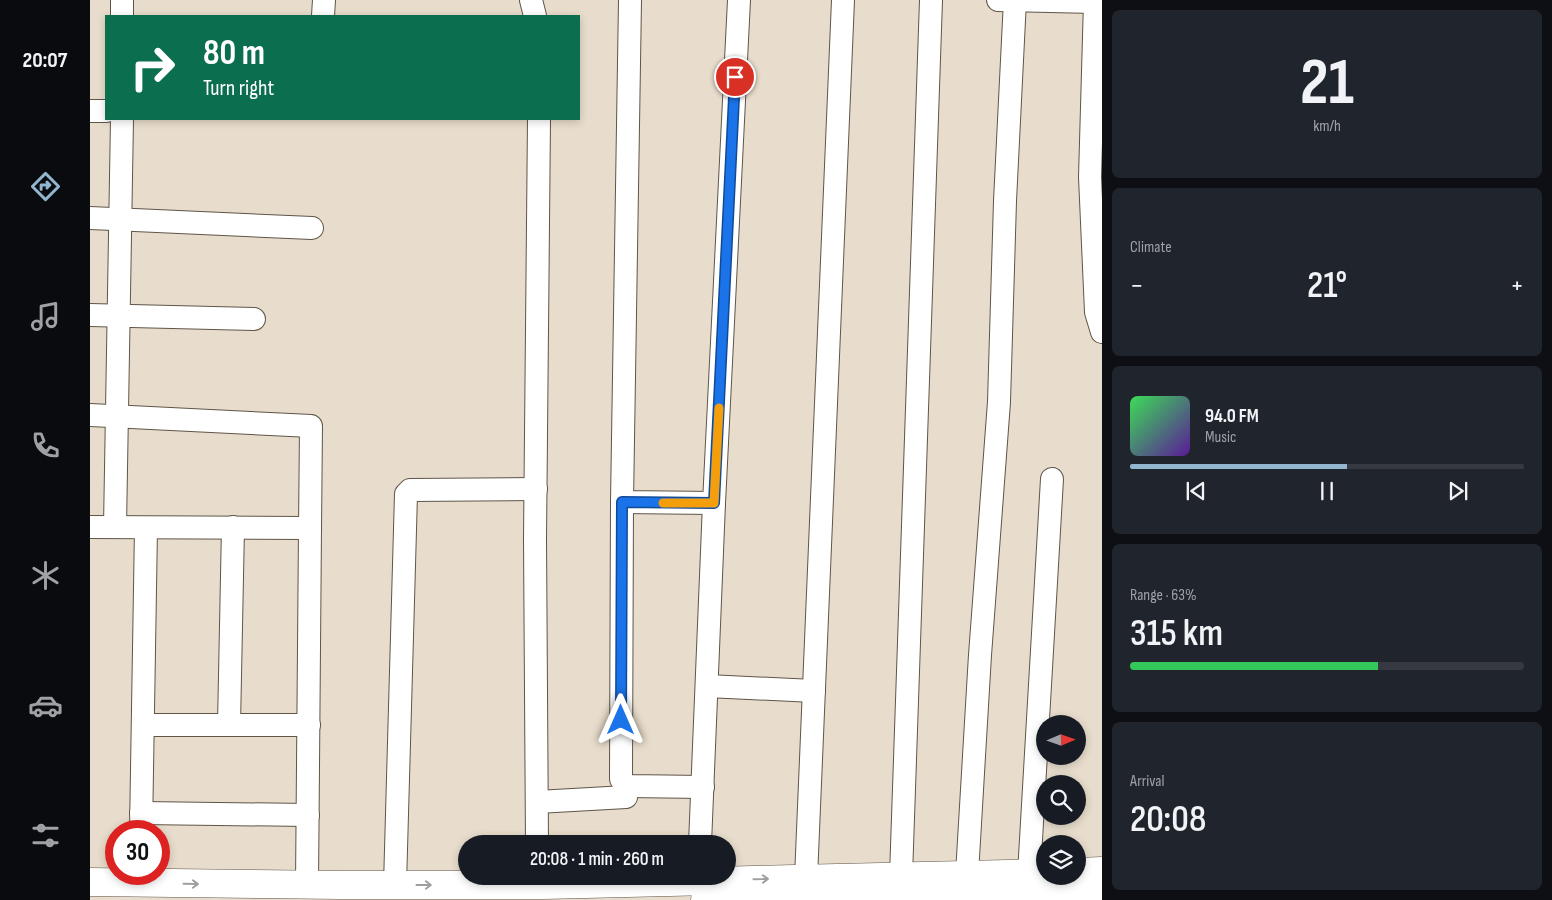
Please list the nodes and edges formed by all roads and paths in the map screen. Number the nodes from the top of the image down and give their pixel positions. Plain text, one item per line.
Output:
1 (122, 0) edge
2 (324, 0) edge
3 (531, 0) edge
4 (630, 0) edge
5 (739, 0) edge
6 (843, 0) edge
7 (931, 0) edge
8 (998, 0) edge
9 (1015, 0) edge
10 (1098, 2) edge
11 (122, 15) edge
12 (323, 15) edge
13 (535, 15) edge
14 (90, 111) edge
15 (105, 111) edge
16 (122, 120) edge
17 (540, 120) edge
18 (90, 218) edge
19 (119, 220) junction
20 (312, 228) dead end
21 (90, 315) edge
22 (118, 316) junction
23 (254, 319) dead end
24 (1102, 332) edge
25 (90, 415) edge
26 (116, 417) junction
27 (1052, 479) dead end
28 (536, 489) junction
29 (622, 502) junction
30 (714, 503) junction
31 (90, 527) edge
32 (233, 527) junction
33 (115, 528) junction
34 (146, 528) junction
35 (310, 528) junction
36 (707, 686) junction
37 (814, 690) junction
38 (143, 725) junction
39 (229, 725) junction
40 (309, 725) junction
41 (624, 784) junction
42 (703, 787) junction
43 (537, 802) junction
44 (308, 815) junction
45 (141, 820) edge
46 (170, 821) edge
47 (538, 835) edge
48 (700, 835) edge
49 (1102, 871) edge
50 (1086, 872) edge
51 (902, 876) junction
52 (806, 878) junction
53 (1034, 881) edge
54 (90, 882) edge
55 (308, 885) junction
56 (394, 885) junction
57 (140, 886) edge
58 (544, 887) edge
59 (712, 889) edge
60 (971, 889) edge
61 (341, 893) edge
62 (1102, 893) edge
63 (860, 899) edge

1 - 11 street
2 - 12 street
3 - 13 street
4 - 29 street
5 - 30 street
6 - 37 street
7 - 51 street
8 - 9 street
9 - 10 street
9 - 60 street
10 - 24 street
14 - 15 street
16 - 19 street
17 - 28 street
18 - 19 street
19 - 20 street
19 - 22 street
21 - 22 street
22 - 23 street
22 - 26 street
25 - 26 street
26 - 33 street
26 - 35 street
27 - 53 street
28 - 43 street
28 - 56 street
29 - 30 street
29 - 41 street
30 - 36 street
31 - 33 street
32 - 34 street
32 - 35 street
32 - 39 street
33 - 34 street
34 - 38 street
35 - 40 street
36 - 37 street
36 - 42 street
37 - 52 street
38 - 39 street
38 - 45 street
39 - 40 street
40 - 44 street
41 - 42 street
41 - 43 street
42 - 48 street
43 - 47 street
44 - 46 street
44 - 55 street
49 - 50 street
51 - 52 street
51 - 60 street
59 -> 52 street
53 - 60 street
53 - 62 street
54 - 57 street
57 -> 55 street
55 - 61 street
56 -> 58 street
56 - 61 street
58 - 59 street
59 - 63 street
60 - 63 street

